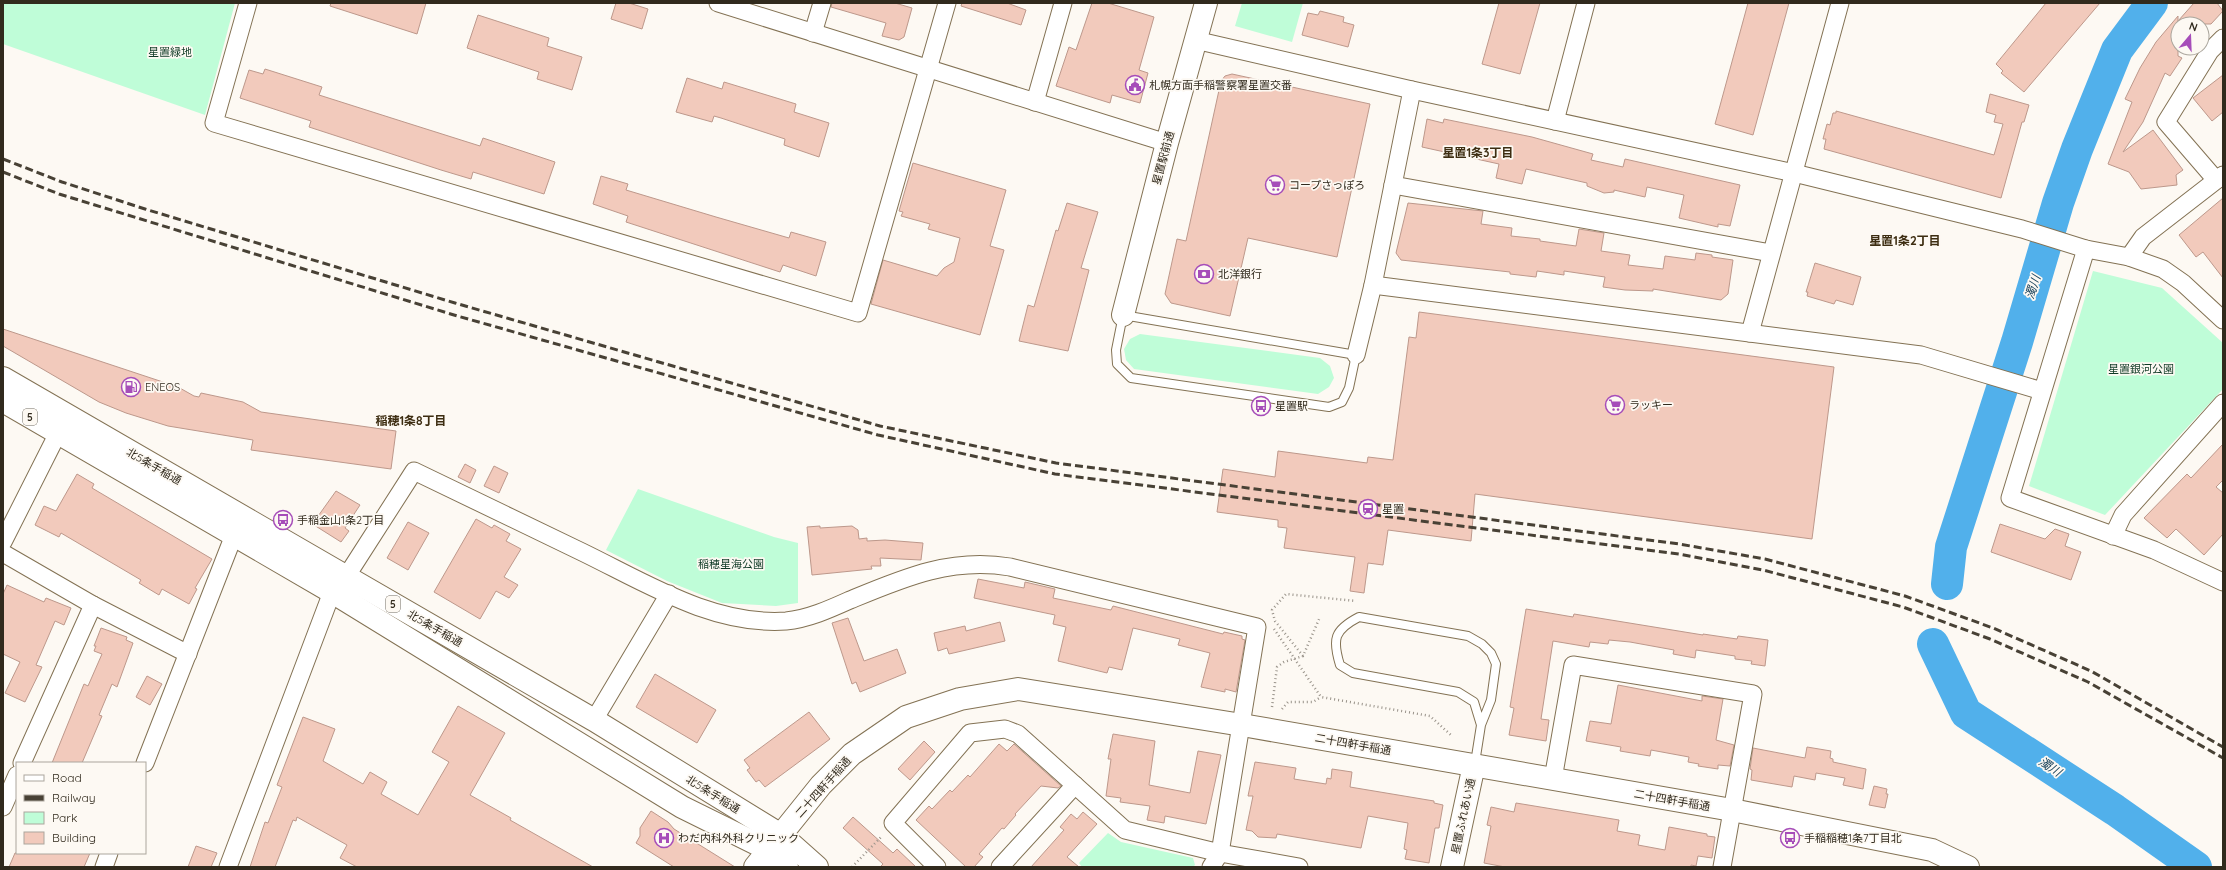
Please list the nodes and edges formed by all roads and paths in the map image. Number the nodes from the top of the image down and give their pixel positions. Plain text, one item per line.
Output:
1 (248, 3) edge
2 (718, 3) edge
3 (822, 3) edge
4 (947, 3) edge
5 (1063, 3) edge
6 (1206, 3) edge
7 (1586, 3) edge
8 (1840, 3) edge
9 (813, 33) junction
10 (2223, 38) edge
11 (1195, 40) junction
12 (928, 68) junction
13 (1412, 90) junction
14 (1035, 102) junction
15 (1555, 121) junction
16 (1166, 143) junction
17 (1794, 173) junction
18 (2219, 178) edge
19 (1393, 184) junction
20 (2086, 249) junction
21 (1771, 253) junction
22 (2128, 257) junction
23 (1373, 285) junction
24 (1123, 315) junction
25 (2221, 315) edge
26 (1750, 333) junction
27 (1356, 355) junction
28 (3, 378) edge
29 (2034, 389) junction
30 (3, 401) edge
31 (2223, 403) edge
32 (58, 433) junction
33 (234, 535) junction
34 (2112, 536) junction
35 (3, 542) edge
36 (3, 553) edge
37 (2220, 576) edge
38 (339, 584) junction
39 (669, 594) junction
40 (1356, 601) dead end
41 (93, 605) junction
42 (1320, 617) dead end
43 (1271, 626) dead end
44 (188, 654) junction
45 (1303, 656) junction
46 (1295, 658) junction
47 (1321, 697) junction
48 (1272, 707) dead end
49 (1282, 709) dead end
50 (594, 720) junction
51 (1242, 725) junction
52 (1481, 725) junction
53 (1452, 736) dead end
54 (22, 762) edge
55 (145, 762) edge
56 (1474, 765) junction
57 (16, 777) edge
58 (1553, 779) junction
59 (1075, 785) junction
60 (3, 807) edge
61 (1732, 810) junction
62 (885, 832) dead end
63 (775, 843) junction
64 (1220, 853) junction
65 (109, 854) edge
66 (104, 867) edge
67 (228, 867) edge
68 (756, 867) edge
69 (787, 867) edge
70 (817, 867) edge
71 (852, 867) edge
72 (937, 867) edge
73 (1000, 867) edge
74 (1211, 867) edge
75 (1299, 867) edge
76 (1452, 867) edge
77 (1722, 867) edge
78 (1968, 867) edge

1 - 12 street
2 - 9 street
3 - 9 street
4 - 12 street
5 - 14 street
6 - 11 main road, 星置駅前通
7 - 15 street
8 - 17 street
9 - 12 street
10 - 18 street
11 - 13 street
11 - 16 main road, 星置駅前通
12 - 14 street
13 - 15 street
13 - 19 street
14 - 16 street
15 - 17 street
16 - 24 main road, 星置駅前通
17 - 20 street
17 - 21 street
18 - 22 street
19 - 21 street
19 - 23 street
20 - 22 street
20 - 29 street
21 - 26 street
22 - 25 street
23 - 26 street
23 - 27 street
24 - 27 lane
24 - 27 lane
26 - 29 street
28 - 38 main road, 北5条手稲通 / 5
29 - 34 street
30 - 32 main road, 北5条手稲通 / 5
31 - 34 street
32 - 33 main road, 北5条手稲通 / 5
32 - 35 street
33 - 38 main road, 北5条手稲通 / 5
33 - 44 street
34 - 37 street
36 - 41 street
38 - 39 street
38 - 50 main road, 北5条手稲通 / 5
38 - 63 main road, 北5条手稲通 / 5
38 - 67 street
39 - 50 street
39 - 51 street
40 - 45 path
41 - 44 street
41 - 54 street
42 - 45 path
43 - 46 path
44 - 55 street
45 - 46 path
46 - 47 path
46 - 48 path
47 - 49 path
47 - 53 path
50 - 63 main road, 北5条手稲通 / 5
51 - 56 main road, 二十四軒手稲通
51 - 63 main road, 二十四軒手稲通
51 - 64 street
52 - 52 lane
52 - 56 lane
56 - 58 main road, 二十四軒手稲通
56 - 76 main road, 星置ふれあい通
57 - 60 street
58 - 61 main road, 二十四軒手稲通
58 - 61 street
59 - 64 street
59 - 72 street
59 - 73 street
61 - 77 street
61 - 78 main road, 二十四軒手稲通
62 - 71 path
63 - 68 main road, 二十四軒手稲通
63 - 69 main road, 北5条手稲通 / 5
63 - 70 main road, 北5条手稲通 / 5
64 - 74 street
64 - 75 street
65 - 66 street

